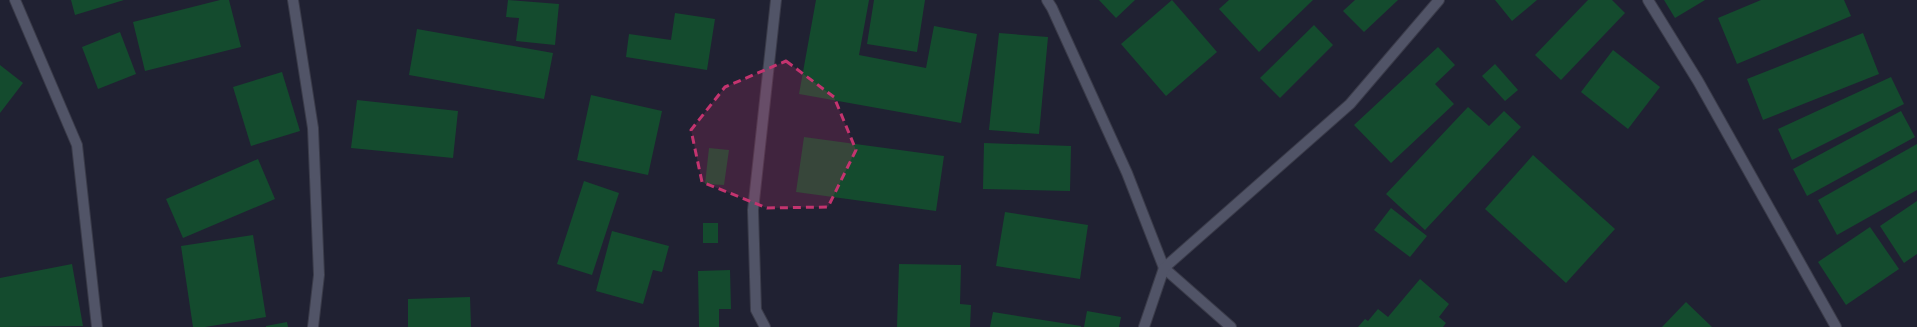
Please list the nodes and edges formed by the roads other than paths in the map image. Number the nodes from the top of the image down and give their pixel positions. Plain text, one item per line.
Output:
1 (15, 0) edge
2 (293, 0) edge
3 (776, 0) edge
4 (1047, 0) edge
5 (1438, 0) edge
6 (1648, 0) edge
7 (1164, 268) junction
8 (97, 327) edge
9 (313, 327) edge
10 (765, 327) edge
11 (1144, 327) edge
12 (1231, 327) edge
13 (1836, 327) edge

1 - 8 street
2 - 9 street
3 - 10 street
4 - 7 street
5 - 7 street
6 - 13 street
7 - 11 street
7 - 12 street

